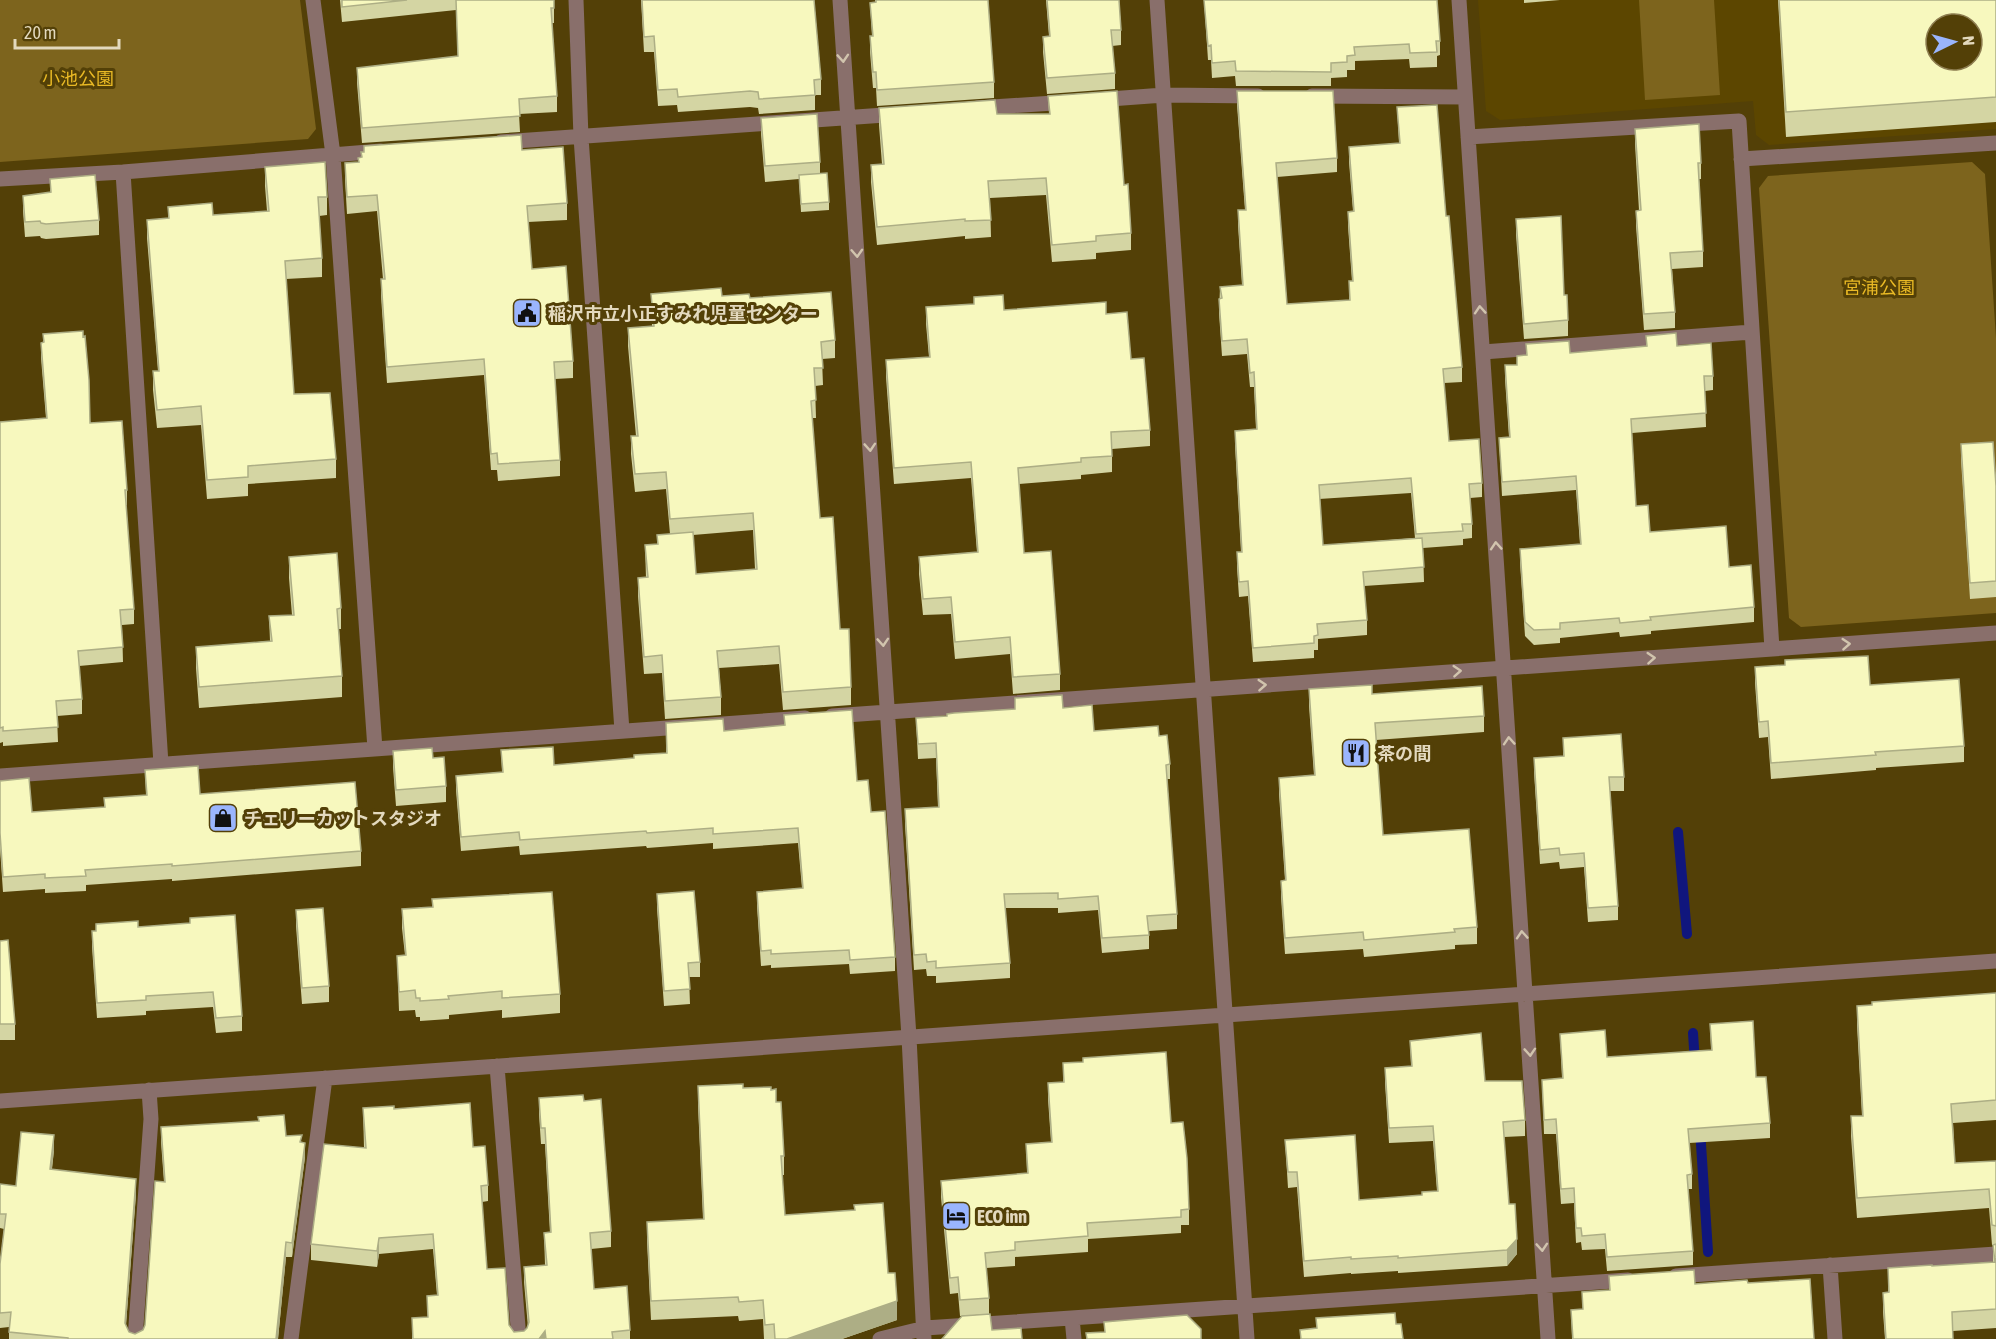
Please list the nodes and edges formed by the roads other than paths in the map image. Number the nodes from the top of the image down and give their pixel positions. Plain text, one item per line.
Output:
1 (314, 0) edge
2 (576, 0) edge
3 (840, 0) edge
4 (1157, 0) edge
5 (1459, 0) edge
6 (1164, 95) junction
7 (1268, 96) edge
8 (1303, 96) edge
9 (1465, 97) junction
10 (964, 109) edge
11 (918, 112) edge
12 (848, 118) junction
13 (582, 136) junction
14 (1468, 137) junction
15 (487, 143) edge
16 (1996, 143) edge
17 (392, 150) edge
18 (333, 154) junction
19 (1741, 159) junction
20 (123, 172) junction
21 (0, 179) edge
22 (1752, 332) junction
23 (1483, 352) junction
24 (1996, 633) edge
25 (1772, 649) junction
26 (1504, 668) junction
27 (1204, 689) junction
28 (888, 712) junction
29 (622, 731) junction
30 (375, 749) junction
31 (161, 764) junction
32 (0, 776) edge
33 (1996, 961) edge
34 (1526, 994) junction
35 (1226, 1015) junction
36 (909, 1037) junction
37 (497, 1066) junction
38 (326, 1078) junction
39 (150, 1090) junction
40 (0, 1101) edge
41 (1996, 1254) edge
42 (1830, 1265) junction
43 (1661, 1277) edge
44 (1638, 1279) edge
45 (1544, 1286) junction
46 (1245, 1306) junction
47 (1072, 1318) junction
48 (925, 1334) edge
49 (135, 1339) edge
50 (291, 1339) edge
51 (519, 1339) edge
52 (880, 1339) edge
53 (1074, 1339) edge
54 (1247, 1339) edge
55 (1548, 1339) edge
56 (1835, 1339) edge

1 - 18 street
2 - 13 street
3 -> 12 street
4 - 6 street
5 - 9 street
6 - 7 street
6 - 10 street
6 - 27 street
8 - 9 street
9 - 14 street
11 - 12 street
12 - 13 street
12 -> 28 street
13 - 15 street
13 - 29 street
14 - 19 street
23 -> 14 street
16 - 19 street
17 - 18 street
18 - 20 street
18 - 30 street
19 - 22 street
20 - 21 street
20 - 31 street
22 - 23 street
22 - 25 street
26 -> 23 street
25 -> 24 street
26 -> 25 street
27 -> 26 street
34 -> 26 street
27 - 28 street
27 - 35 street
28 - 29 street
28 - 36 street
29 - 30 street
30 - 31 street
31 - 32 street
33 - 34 street
34 - 35 street
34 -> 45 street
35 - 36 street
35 - 46 street
36 - 37 street
36 - 48 street
37 - 38 street
37 - 51 street
38 - 39 street
38 - 50 street
39 - 40 street
39 - 49 street
41 - 42 street
42 - 43 street
42 - 56 street
44 - 45 street
45 - 46 street
45 - 55 street
46 - 47 street
46 - 54 street
47 - 48 street
47 - 53 street
48 - 52 street

